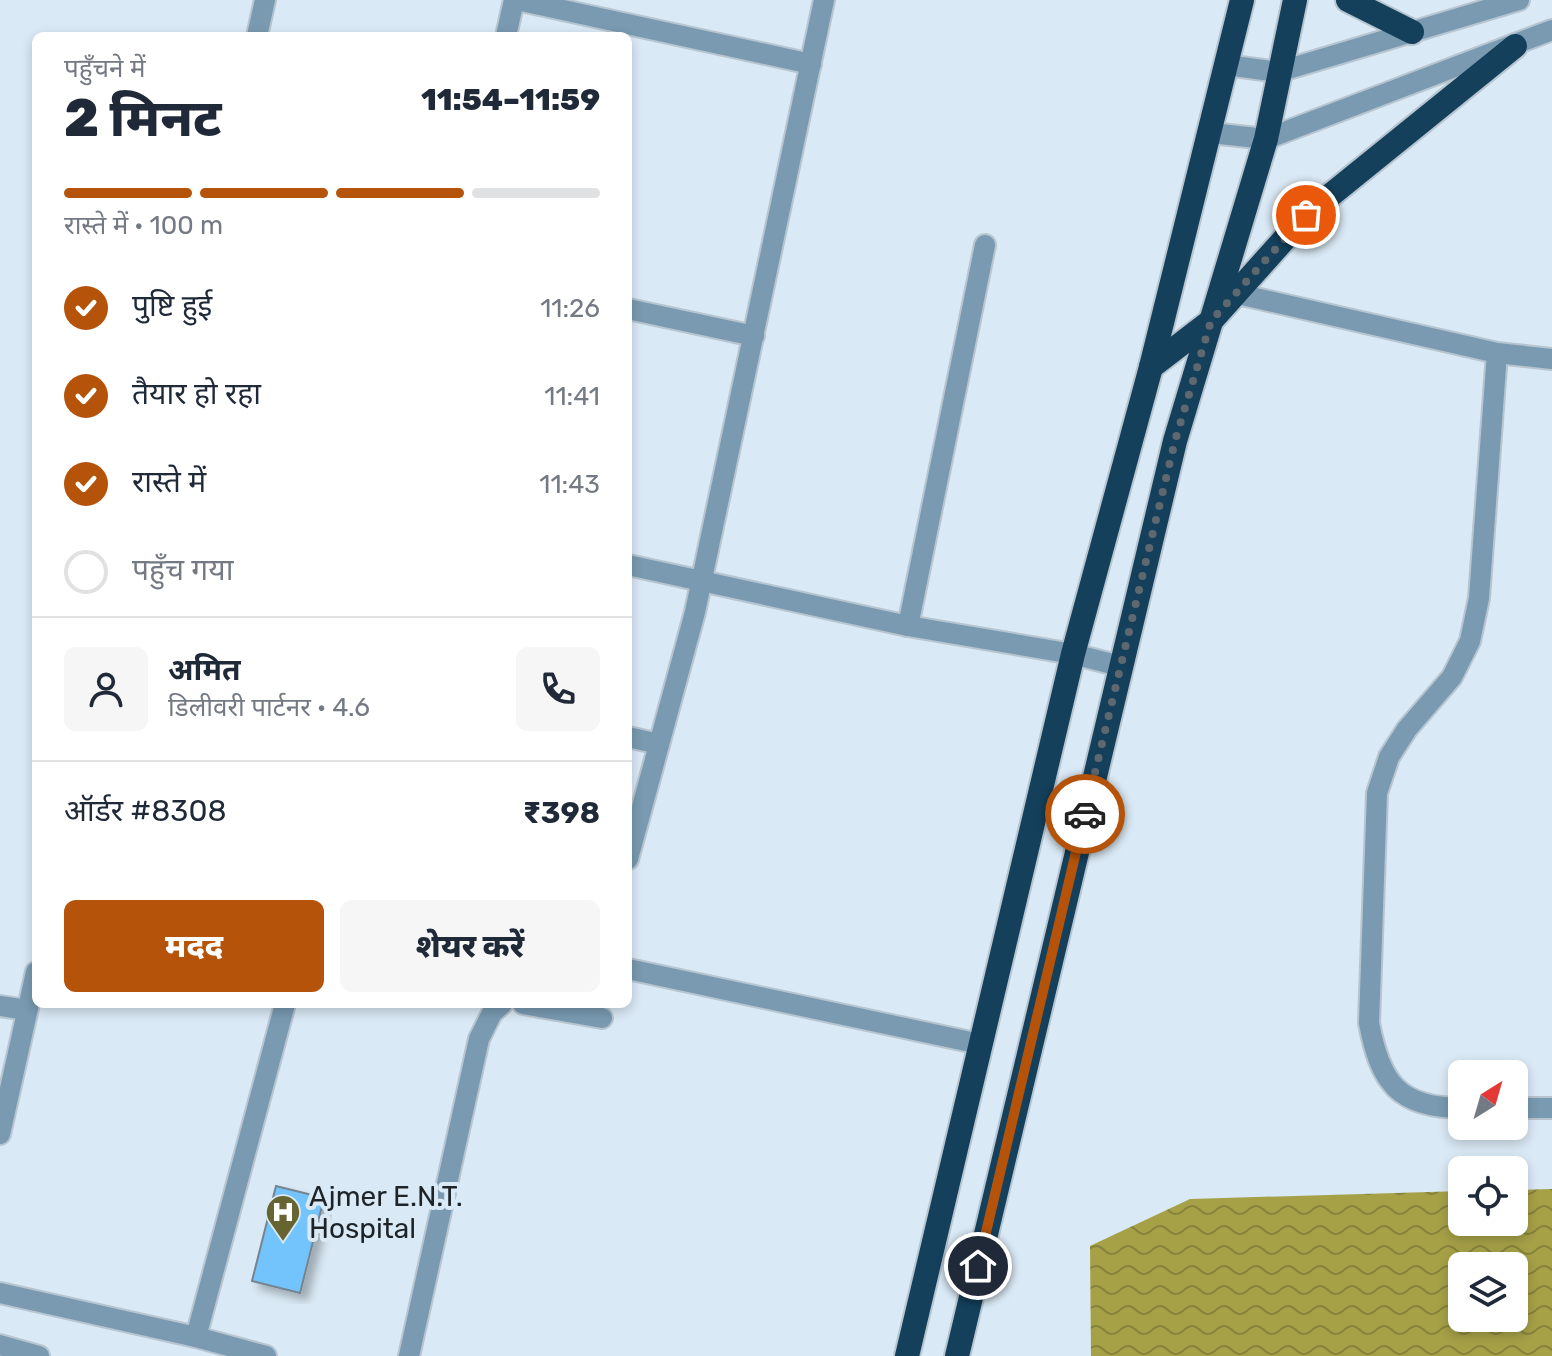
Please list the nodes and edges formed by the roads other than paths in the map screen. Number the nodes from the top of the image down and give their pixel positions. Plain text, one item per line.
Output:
1 (265, 0) edge
2 (516, 0) edge
3 (824, 0) edge
4 (1242, 0) edge
5 (1295, 0) edge
6 (1348, 0) edge
7 (1519, 0) edge
8 (1552, 30) edge
9 (258, 32) edge
10 (507, 32) edge
11 (1412, 32) junction
12 (1515, 46) junction
13 (811, 64) junction
14 (1226, 65) junction
15 (1278, 72) junction
16 (1211, 133) junction
17 (1266, 139) junction
18 (985, 245) dead end
19 (1238, 294) junction
20 (632, 310) edge
21 (1211, 321) junction
22 (754, 336) junction
23 (1497, 353) junction
24 (1552, 359) edge
25 (1151, 367) junction
26 (632, 566) edge
27 (702, 582) junction
28 (908, 626) junction
29 (1073, 654) junction
30 (1120, 666) junction
31 (632, 738) edge
32 (659, 744) junction
33 (632, 844) edge
34 (632, 970) edge
35 (32, 989) edge
36 (0, 1006) edge
37 (284, 1008) edge
38 (498, 1008) edge
39 (546, 1008) edge
40 (27, 1010) junction
41 (602, 1018) dead end
42 (980, 1044) junction
43 (1448, 1106) edge
44 (1528, 1108) edge
45 (1552, 1108) edge
46 (0, 1134) edge
47 (0, 1293) edge
48 (196, 1337) junction
49 (0, 1345) edge
50 (39, 1356) edge
51 (266, 1356) edge
52 (409, 1356) edge
53 (907, 1356) edge
54 (957, 1356) edge

1 - 9 street
2 - 10 street
2 - 13 street
3 - 13 street
4 - 14 highway
5 - 15 highway
6 - 11 highway
7 - 11 street
8 - 12 street
11 - 15 street
12 - 17 street
12 - 19 highway
13 - 22 street
14 - 15 street
14 - 16 highway
15 - 17 highway
16 - 17 street
16 - 25 highway
17 - 21 highway
18 - 28 street
19 - 21 highway
19 - 23 street
20 - 22 street
21 - 25 highway
21 - 30 highway
22 - 27 street
23 - 24 street
23 - 43 street
25 - 29 highway
26 - 27 street
27 - 28 street
27 - 32 street
28 - 29 street
29 - 30 street
29 - 42 highway
30 - 54 highway
31 - 32 street
32 - 33 street
34 - 42 street
35 - 40 street
36 - 40 street
37 - 48 street
38 - 52 street
39 - 41 street
40 - 46 street
42 - 53 highway
44 - 45 street
47 - 48 street
48 - 51 street
49 - 50 street

